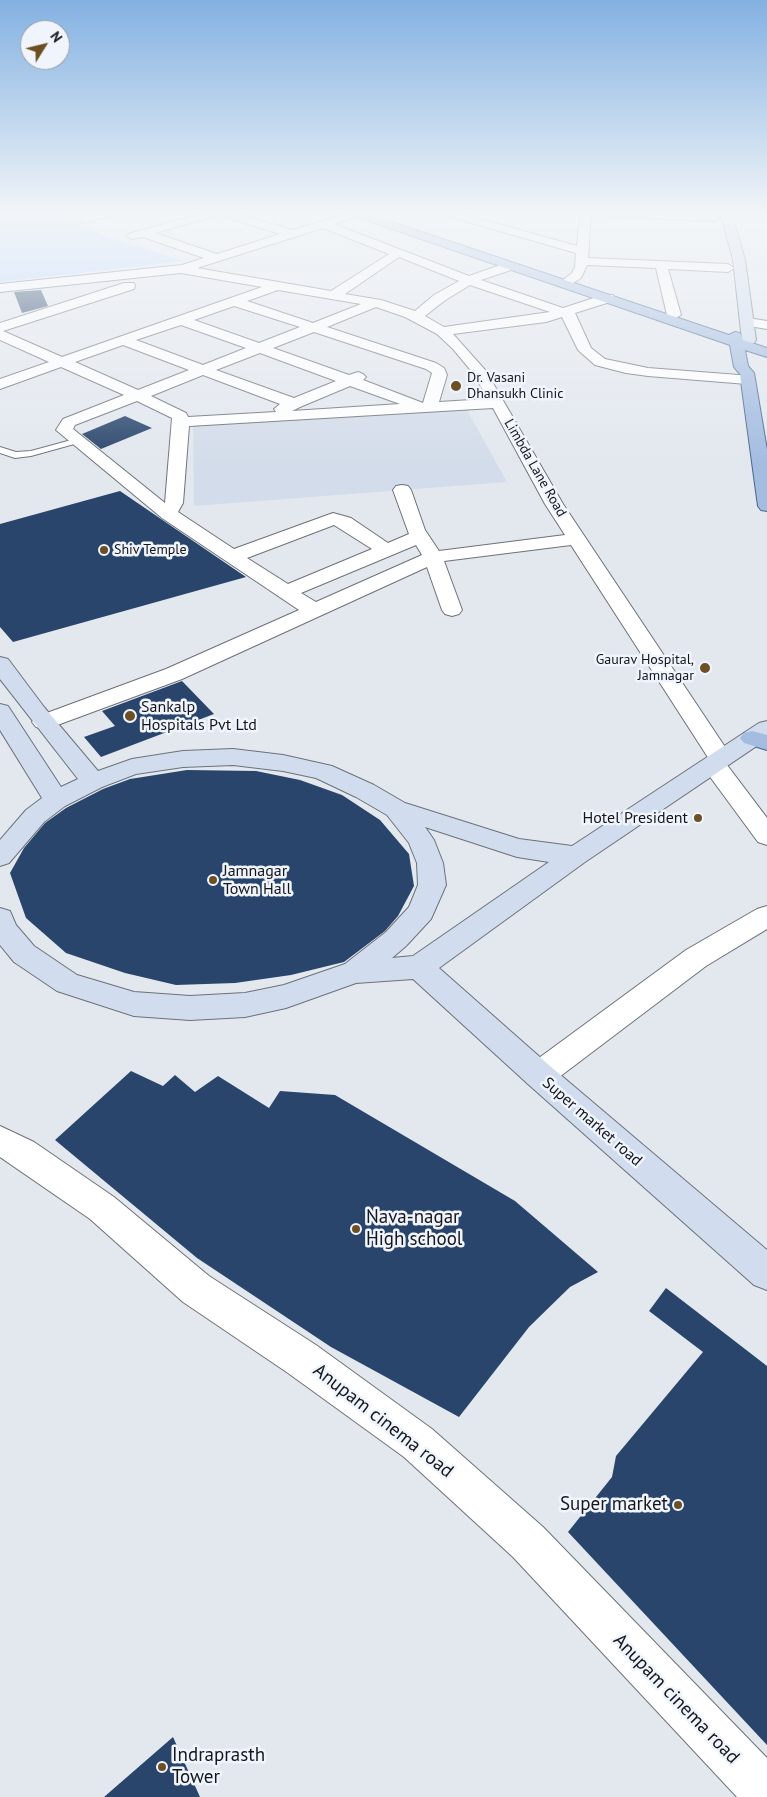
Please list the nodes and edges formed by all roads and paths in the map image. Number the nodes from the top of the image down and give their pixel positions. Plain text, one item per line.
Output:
1 (8, 298) edge
2 (73, 298) edge
3 (243, 298) edge
4 (352, 298) edge
5 (438, 298) edge
6 (521, 298) edge
7 (608, 298) joint
8 (623, 298) edge
9 (670, 298) edge
10 (734, 298) edge
11 (741, 298) edge
12 (234, 301) junction
13 (376, 303) junction
14 (16, 313) junction
15 (565, 313) junction
16 (674, 315) junction
17 (416, 317) junction
18 (181, 320) junction
19 (690, 320) junction
20 (715, 321) dead end
21 (748, 323) junction
22 (767, 325) edge
23 (314, 327) junction
24 (0, 328) edge
25 (0, 334) edge
26 (767, 337) edge
27 (122, 340) junction
28 (438, 340) junction
29 (742, 342) junction
30 (767, 346) edge
31 (260, 348) junction
32 (767, 353) edge
33 (403, 357) junction
34 (60, 362) junction
35 (385, 365) dead end
36 (752, 370) edge
37 (202, 371) junction
38 (368, 372) dead end
39 (350, 380) junction
40 (0, 384) edge
41 (138, 396) junction
42 (498, 403) junction
43 (294, 404) junction
44 (426, 407) junction
45 (265, 417) junction
46 (181, 422) junction
47 (75, 441) junction
48 (0, 450) edge
49 (402, 490) dead end
50 (767, 506) edge
51 (168, 514) junction
52 (420, 536) junction
53 (576, 539) junction
54 (386, 550) junction
55 (231, 557) junction
56 (434, 557) junction
57 (286, 592) junction
58 (452, 610) dead end
59 (315, 611) junction
60 (0, 664) edge
61 (0, 711) edge
62 (44, 722) junction
63 (762, 736) edge
64 (717, 762) junction
65 (93, 781) junction
66 (56, 800) junction
67 (396, 809) junction
68 (767, 836) edge
69 (576, 856) junction
70 (0, 857) edge
71 (767, 916) edge
72 (1, 926) edge
73 (419, 967) junction
74 (355, 972) junction
75 (539, 1076) junction
76 (0, 1140) edge
77 (767, 1273) edge
78 (767, 1793) edge

1 - 14 street
2 - 14 street
3 - 12 street
4 - 13 street, Limbda Lane Road
5 - 17 street
6 - 15 street
7 - 15 street
7 - 29 main road
8 - 16 main road
9 - 16 street
10 - 29 main road
11 - 21 main road
12 - 18 street
12 - 23 street
13 - 17 street, Limbda Lane Road
13 - 23 street
14 - 24 street
15 - 28 street
15 - 36 street
16 - 19 main road
17 - 28 street, Limbda Lane Road
18 - 27 street
18 - 31 street
19 - 20 main road
19 - 29 main road
21 - 22 street
21 - 26 main road
21 - 29 main road
23 - 31 street
23 - 33 street
25 - 34 street
27 - 34 street
27 - 37 street
28 - 33 street
28 - 42 street, Limbda Lane Road
29 - 30 main road
29 - 32 main road
29 - 36 main road
31 - 37 street
31 - 39 street
33 - 35 street
33 - 44 street
34 - 40 street
34 - 41 street
36 - 50 main road
37 - 41 street
37 - 43 street
38 - 39 street
39 - 43 street
39 - 44 street
41 - 46 street
41 - 47 street
42 - 44 street
42 - 53 street, Limbda Lane Road
43 - 45 street
44 - 45 street
45 - 46 street
46 - 51 street
47 - 48 lane
47 - 51 street
49 - 52 street
51 - 55 street
52 - 54 street
52 - 56 street
53 - 56 street
53 - 64 street, Limbda Lane Road
54 - 55 street
54 - 57 street
55 - 57 street
56 - 58 street
56 - 59 street
57 - 59 street
59 - 62 street
60 - 62 main road
61 - 66 main road
62 - 65 main road
63 - 64 main road
64 - 68 street, Limbda Lane Road
64 - 69 main road
65 - 66 main road
65 - 67 main road
66 - 70 main road
67 - 69 main road
67 - 74 main road
69 - 73 main road
71 - 75 street
72 - 74 main road
73 - 74 main road
73 - 75 main road, Super market road
75 - 77 main road, Super market road
76 - 78 street, Anupam cinema road

